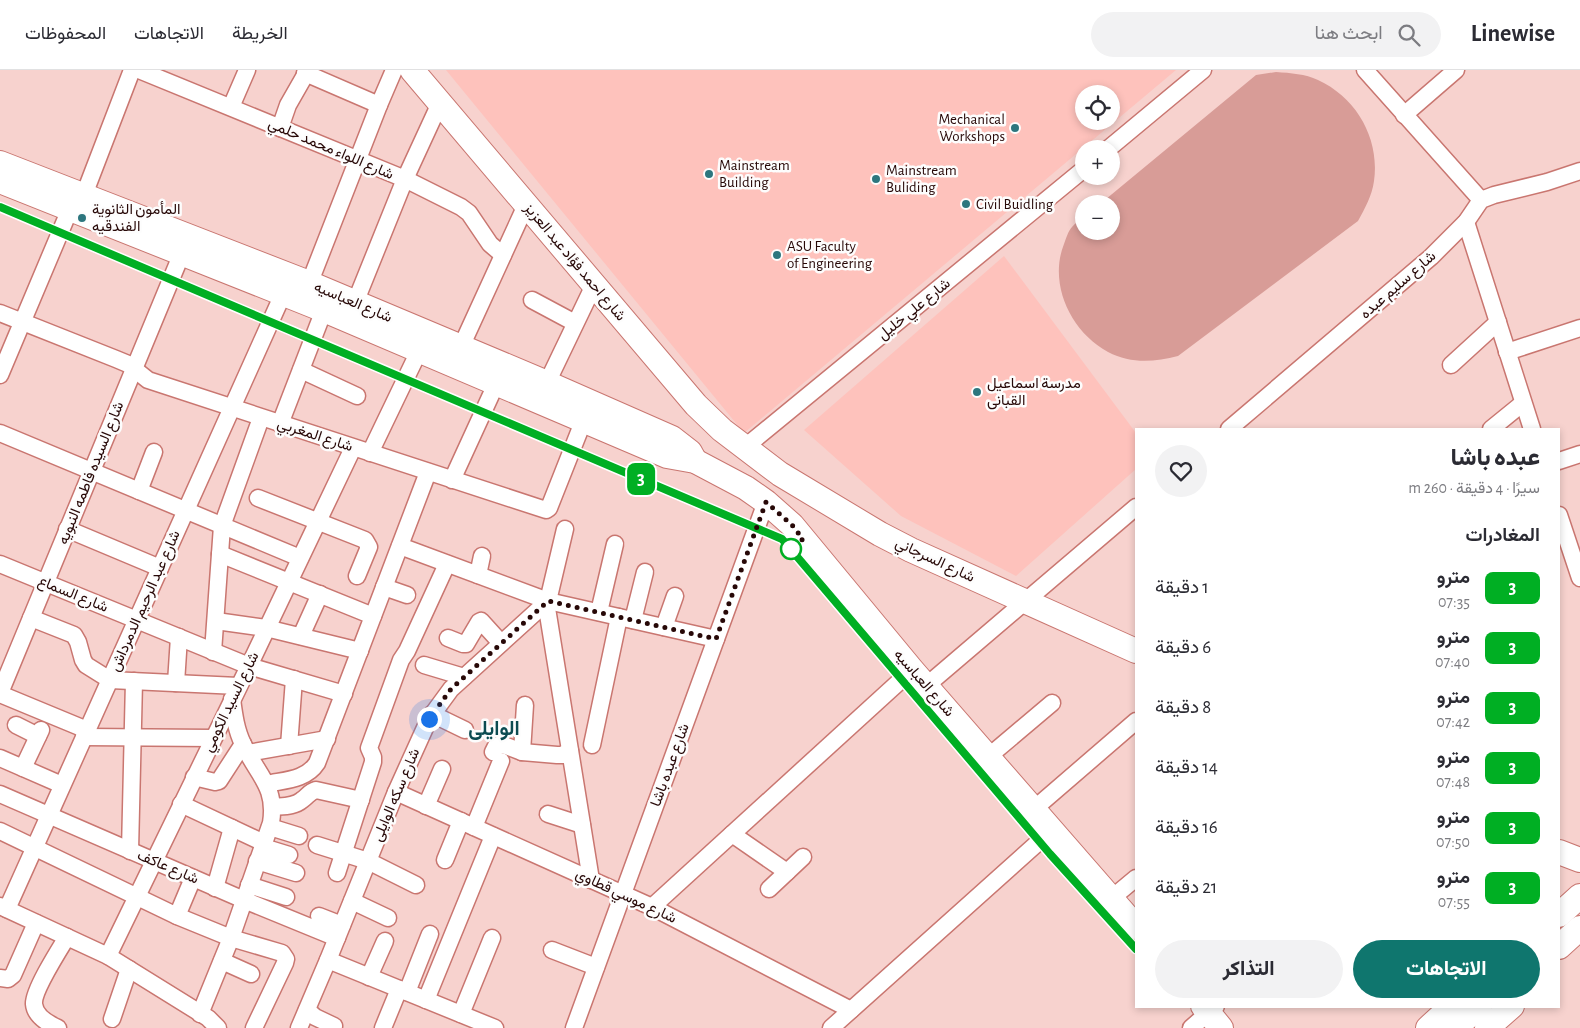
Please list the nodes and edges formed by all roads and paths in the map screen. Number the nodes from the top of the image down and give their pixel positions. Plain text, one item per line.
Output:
1 (132, 70) edge
2 (247, 70) edge
3 (394, 70) edge
4 (412, 70) edge
5 (1203, 70) edge
6 (1364, 70) edge
7 (1456, 70) edge
8 (147, 71) edge
9 (306, 72) edge
10 (440, 103) junction
11 (379, 105) junction
12 (232, 107) junction
13 (1404, 115) junction
14 (280, 128) junction
15 (1119, 140) edge
16 (357, 160) junction
17 (0, 163) edge
18 (1580, 171) edge
19 (1075, 176) edge
20 (405, 180) junction
21 (0, 182) edge
22 (1481, 200) junction
23 (77, 202) junction
24 (526, 205) junction
25 (1466, 222) junction
26 (182, 253) junction
27 (502, 255) junction
28 (594, 285) junction
29 (298, 293) junction
30 (532, 300) dead end
31 (355, 302) junction
32 (324, 310) junction
33 (0, 313) edge
34 (22, 322) junction
35 (1498, 322) junction
36 (575, 323) junction
37 (1580, 328) edge
38 (461, 347) junction
39 (419, 351) junction
40 (1507, 352) junction
41 (1451, 365) dead end
42 (134, 369) junction
43 (301, 370) junction
44 (0, 375) edge
45 (547, 383) junction
46 (496, 384) junction
47 (357, 396) dead end
48 (1523, 402) junction
49 (231, 408) junction
50 (261, 418) junction
51 (583, 422) junction
52 (280, 424) junction
53 (1230, 428) edge
54 (1492, 428) edge
55 (1532, 428) edge
56 (0, 433) edge
57 (352, 448) junction
58 (744, 448) junction
59 (154, 452) dead end
60 (370, 453) junction
61 (1580, 454) edge
62 (696, 461) junction
63 (1560, 461) edge
64 (91, 471) junction
65 (428, 472) junction
66 (780, 474) junction
67 (452, 480) junction
68 (139, 491) junction
69 (258, 498) dead end
70 (762, 499) junction
71 (1135, 508) edge
72 (185, 510) junction
73 (318, 521) junction
74 (1560, 521) edge
75 (222, 526) junction
76 (67, 529) junction
77 (565, 529) dead end
78 (615, 544) dead end
79 (400, 546) junction
80 (220, 554) junction
81 (482, 556) dead end
82 (300, 558) junction
83 (0, 564) edge
84 (447, 564) junction
85 (160, 568) junction
86 (645, 572) dead end
87 (478, 575) junction
88 (357, 576) dead end
89 (1580, 578) edge
90 (45, 582) junction
91 (289, 582) junction
92 (384, 587) junction
93 (320, 594) junction
94 (407, 595) dead end
95 (675, 596) dead end
96 (1026, 601) junction
97 (547, 602) junction
98 (599, 612) junction
99 (373, 616) junction
100 (31, 618) junction
101 (626, 618) junction
102 (137, 620) junction
103 (216, 621) junction
104 (664, 627) junction
105 (266, 628) junction
106 (301, 636) junction
107 (179, 637) junction
108 (448, 638) dead end
109 (716, 639) junction
110 (501, 643) junction
111 (360, 651) junction
112 (213, 652) junction
113 (1135, 652) edge
114 (424, 665) dead end
115 (249, 666) junction
116 (464, 677) junction
117 (919, 678) junction
118 (294, 679) junction
119 (110, 680) junction
120 (134, 681) junction
121 (176, 683) junction
122 (239, 692) junction
123 (0, 694) edge
124 (344, 694) junction
125 (1052, 703) dead end
126 (525, 705) dead end
127 (432, 714) junction
128 (1135, 723) edge
129 (16, 725) dead end
130 (466, 730) dead end
131 (85, 733) junction
132 (133, 738) junction
133 (213, 738) junction
134 (327, 739) junction
135 (592, 745) dead end
136 (289, 746) junction
137 (245, 748) junction
138 (570, 751) junction
139 (522, 752) junction
140 (988, 757) junction
141 (0, 758) edge
142 (23, 768) junction
143 (442, 768) dead end
144 (194, 777) junction
145 (267, 784) junction
146 (62, 785) junction
147 (396, 792) junction
148 (0, 794) edge
149 (361, 800) junction
150 (181, 804) junction
151 (426, 806) junction
152 (273, 807) junction
153 (1034, 809) junction
154 (548, 814) dead end
155 (49, 815) junction
156 (467, 824) junction
157 (582, 826) junction
158 (270, 827) junction
159 (232, 828) junction
160 (1052, 830) junction
161 (0, 831) edge
162 (732, 834) junction
163 (299, 836) dead end
164 (492, 836) junction
165 (317, 845) dead end
166 (34, 848) junction
167 (262, 850) junction
168 (130, 851) junction
169 (1560, 852) edge
170 (344, 854) junction
171 (289, 855) dead end
172 (803, 857) dead end
173 (368, 860) junction
174 (445, 860) dead end
175 (1580, 860) edge
176 (154, 861) junction
177 (787, 872) junction
178 (296, 873) dead end
179 (336, 873) dead end
180 (192, 878) junction
181 (1135, 879) edge
182 (592, 880) junction
183 (416, 885) dead end
184 (215, 888) junction
185 (769, 889) dead end
186 (246, 893) junction
187 (623, 893) junction
188 (136, 896) junction
189 (1580, 896) edge
190 (286, 897) dead end
191 (1112, 898) junction
192 (352, 901) junction
193 (3, 907) edge
194 (652, 907) junction
195 (1560, 914) edge
196 (177, 916) junction
197 (319, 916) dead end
198 (388, 918) dead end
199 (1580, 918) edge
200 (36, 923) junction
201 (1135, 926) edge
202 (1580, 928) edge
203 (340, 932) junction
204 (430, 934) dead end
205 (1560, 936) edge
206 (67, 937) junction
207 (231, 938) junction
208 (492, 938) dead end
209 (384, 941) dead end
210 (1560, 946) edge
211 (1580, 947) edge
212 (552, 950) dead end
213 (108, 956) junction
214 (328, 960) junction
215 (222, 961) junction
216 (1560, 964) edge
217 (596, 967) junction
218 (129, 969) junction
219 (251, 974) dead end
220 (369, 977) junction
221 (0, 978) edge
222 (403, 991) junction
223 (426, 1000) junction
224 (1450, 1008) edge
225 (1478, 1008) edge
226 (1489, 1008) edge
227 (1510, 1008) edge
228 (306, 1010) junction
229 (851, 1010) junction
230 (200, 1014) junction
231 (461, 1014) junction
232 (112, 1019) dead end
233 (334, 1026) dead end
234 (53, 1027) edge
235 (218, 1028) edge
236 (254, 1028) edge
237 (298, 1028) edge
238 (383, 1028) edge
239 (495, 1028) edge
240 (574, 1028) edge
241 (830, 1028) edge
242 (1428, 1028) edge
243 (1455, 1028) edge
244 (1467, 1028) edge
245 (1487, 1028) edge

1 - 23 street
2 - 12 street
3 - 11 street, شارع عبد الرحيم الدمرداش
4 - 10 main road, شارع احمد فؤاد عبد العزيز
5 - 15 street
6 - 13 street
7 - 13 street
8 - 12 street, شارع اللواء محمد حلمي
9 - 11 street
9 - 14 street
10 - 20 street
10 - 24 main road, شارع احمد فؤاد عبد العزيز
11 - 16 street, شارع عبد الرحيم الدمرداش
12 - 14 street, شارع اللواء محمد حلمي
13 - 22 street
14 - 16 street, شارع اللواء محمد حلمي
16 - 20 street, شارع اللواء محمد حلمي
16 - 29 street, شارع عبد الرحيم الدمرداش
17 - 23 main road, شارع العباسيه
18 - 22 street
19 - 58 street, شارع علي خليل
20 - 27 street, شارع اللواء محمد حلمي
20 - 31 street
21 - 23 main road, شارع العباسيه
22 - 25 street, شارع سليم عبده
23 - 26 main road, شارع العباسيه
23 - 29 main road, شارع العباسيه
23 - 34 street
24 - 27 street
24 - 28 main road, شارع احمد فؤاد عبد العزيز
25 - 35 street
25 - 53 street, شارع سليم عبده
26 - 29 main road, شارع العباسيه
26 - 42 street, شارع السيده فاطمه النبويه
27 - 38 street
28 - 36 street
28 - 58 main road, شارع احمد فؤاد عبد العزيز
29 - 31 main road, شارع العباسيه
29 - 32 main road, شارع العباسيه
29 - 49 street, شارع عبد الرحيم الدمرداش
30 - 36 street
31 - 38 main road, شارع العباسيه
32 - 39 main road, شارع العباسيه
32 - 43 street
33 - 34 street, شارع المغربي
34 - 42 street, شارع المغربي
34 - 44 street
35 - 40 street
35 - 41 street
36 - 45 street
37 - 40 street
38 - 45 main road, شارع العباسيه
39 - 46 main road, شارع العباسيه
39 - 60 street
40 - 48 street
42 - 49 street, شارع المغربي
42 - 64 street, شارع السيده فاطمه النبويه
43 - 47 street
43 - 52 street
45 - 62 main road, شارع العباسيه
46 - 51 main road, شارع العباسيه
46 - 67 street
48 - 54 street
48 - 55 street
49 - 50 street, شارع المغربي
49 - 72 street, شارع عبد الرحيم الدمرداش
50 - 52 street, شارع المغربي
50 - 75 street
51 - 62 main road, شارع العباسيه
51 - 67 street, شارع المغربي
52 - 57 street, شارع المغربي
56 - 64 street
57 - 60 street, شارع المغربي
57 - 73 street, شارع السيد الكومي
58 - 66 main road, شارع السرجاني
59 - 68 street
60 - 65 street, شارع المغربي
61 - 63 street
62 - 70 main road, شارع العباسيه
64 - 68 street
64 - 76 street, شارع السيده فاطمه النبويه
65 - 67 street, شارع المغربي
65 - 79 street
66 - 70 main road
66 - 96 main road, شارع السرجاني
68 - 72 street
69 - 73 street
70 - 109 street, شارع عبده باشا
70 - 117 main road, شارع العباسيه
71 - 96 street
72 - 75 street
72 - 85 street, شارع عبد الرحيم الدمرداش
73 - 82 street, شارع السيد الكومي
73 - 88 street
74 - 89 street
75 - 80 street
75 - 82 street
76 - 85 street
76 - 90 street, شارع السيده فاطمه النبويه
77 - 97 street
78 - 98 street
79 - 84 street
79 - 92 street
80 - 91 street
80 - 103 street
81 - 87 street
82 - 91 street, شارع السيد الكومي
83 - 90 street, شارع السماع
84 - 87 street
84 - 149 street
85 - 102 street, شارع عبد الرحيم الدمرداش
86 - 101 street
87 - 97 street
90 - 100 street, شارع السيده فاطمه النبويه
90 - 102 street, شارع السماع
91 - 93 street
91 - 105 street, شارع السيد الكومي
92 - 94 street
92 - 99 street
93 - 99 street
93 - 106 street
95 - 104 street
96 - 113 main road, شارع السرجاني
96 - 117 street
97 - 98 street
97 - 110 street, شارع سكه الوايلى
97 - 138 street
98 - 101 street
99 - 111 street
100 - 119 street
100 - 123 street, شارع السيده فاطمه النبويه
101 - 104 street
101 - 135 street
102 - 107 street, شارع السماع
102 - 119 street, شارع عبد الرحيم الدمرداش
103 - 105 street
103 - 112 street
104 - 109 street
105 - 106 street
105 - 115 street, شارع السيد الكومي
106 - 111 street
107 - 112 street, شارع السماع
107 - 121 street
108 - 110 street
109 - 187 street, شارع عبده باشا
110 - 116 street, شارع سكه الوايلى
111 - 124 street
112 - 115 street, شارع السماع
114 - 116 street
115 - 118 street, شارع السماع
115 - 122 street, شارع السيد الكومي
116 - 127 street, شارع سكه الوايلى
117 - 140 main road, شارع العباسيه
117 - 162 street
118 - 124 street, شارع السماع
118 - 136 street
119 - 120 street
119 - 131 street, شارع عبد الرحيم الدمرداش
120 - 121 street
120 - 132 street
121 - 122 street
122 - 133 street, شارع السيد الكومي
122 - 137 street
123 - 131 street
124 - 134 street
125 - 140 street
126 - 139 street
127 - 130 street
127 - 147 street, شارع سكه الوايلى
128 - 153 street
129 - 142 street
131 - 132 street
131 - 146 street, شارع عبد الرحيم الدمرداش
132 - 133 street
132 - 168 street
133 - 144 street, شارع السيد الكومي
134 - 136 street
134 - 145 street
136 - 137 street
137 - 144 street
137 - 145 street
138 - 139 street
138 - 157 street
139 - 156 street
140 - 153 main road, شارع العباسيه
141 - 142 street
142 - 146 street
143 - 151 street
144 - 150 street, شارع السيد الكومي
145 - 152 street
146 - 155 street, شارع عبد الرحيم الدمرداش
147 - 151 street, شارع موسي قطاوي
147 - 173 street, شارع سكه الوايلى
148 - 155 street, شارع عاكف
149 - 152 street
149 - 170 street
150 - 159 street
150 - 176 street, شارع السيد الكومي
151 - 156 street, شارع موسي قطاوي
152 - 158 street
153 - 160 main road, شارع العباسيه
154 - 157 street
155 - 166 street, شارع عبد الرحيم الدمرداش
155 - 168 street, شارع عاكف
156 - 164 street, شارع موسي قطاوي
156 - 174 street
157 - 182 street
158 - 163 street
158 - 167 street
159 - 167 street
159 - 184 street
160 - 191 main road, شارع العباسيه
160 - 229 street
161 - 166 street
162 - 177 street
162 - 194 street
164 - 182 street, شارع موسي قطاوي
164 - 223 street
165 - 170 street
166 - 188 street
166 - 193 street, شارع عبد الرحيم الدمرداش
167 - 171 street
167 - 178 street
167 - 186 street
168 - 176 street, شارع عاكف
169 - 175 main road
170 - 173 street
170 - 179 street
172 - 177 street
173 - 183 street
173 - 192 street, شارع سكه الوايلى
176 - 180 street, شارع عاكف
176 - 188 street, شارع السيد الكومي
177 - 185 street
180 - 184 street, شارع عاكف
180 - 196 street
181 - 191 street
182 - 187 street, شارع موسي قطاوي
184 - 186 street, شارع عاكف
186 - 190 street
186 - 203 street, شارع عاكف
186 - 207 street
187 - 194 street, شارع موسي قطاوي
187 - 217 street, شارع عبده باشا
188 - 196 street
188 - 213 street, شارع السيد الكومي
189 - 195 main road
191 - 201 main road, شارع العباسيه
192 - 198 street
192 - 203 street, شارع سكه الوايلى
193 - 200 street
194 - 229 street, شارع موسي قطاوي
196 - 207 street
197 - 203 street
199 - 205 main road
200 - 206 street
200 - 221 street
202 - 210 main road
203 - 214 street, شارع سكه الوايلى
204 - 222 street
206 - 213 street
206 - 234 street
207 - 215 street
207 - 236 street
208 - 231 street
209 - 220 street
211 - 216 main road
212 - 217 street
213 - 218 street
214 - 220 street
214 - 228 street, شارع سكه الوايلى
215 - 219 street
215 - 230 street
217 - 240 street, شارع عبده باشا
218 - 230 street
218 - 232 street
220 - 222 street
222 - 223 street
222 - 238 street
223 - 231 street
224 - 242 main road
225 - 243 main road
226 - 244 main road
227 - 245 main road
228 - 233 street
228 - 237 street, شارع سكه الوايلى
229 - 241 street
230 - 235 street
231 - 239 street

